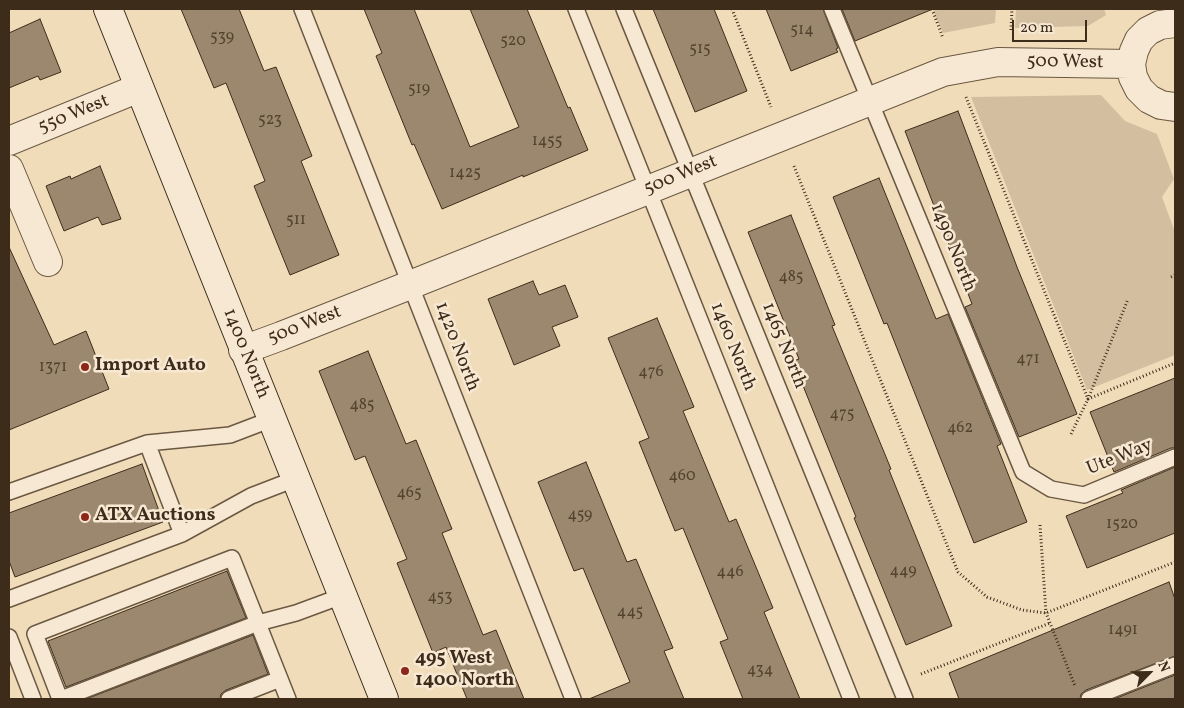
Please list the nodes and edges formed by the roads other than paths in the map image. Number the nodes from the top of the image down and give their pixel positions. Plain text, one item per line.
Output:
1 (108, 9) edge
2 (302, 9) edge
3 (576, 9) edge
4 (624, 9) edge
5 (832, 9) edge
6 (1162, 19) edge
7 (1131, 64) junction
8 (139, 88) junction
9 (869, 101) junction
10 (1175, 107) edge
11 (9, 141) edge
12 (9, 169) edge
13 (691, 173) junction
14 (648, 190) junction
15 (48, 262) dead end
16 (410, 285) junction
17 (244, 350) junction
18 (272, 419) junction
19 (147, 443) junction
20 (1175, 457) edge
21 (295, 480) junction
22 (1051, 489) joint
23 (9, 492) edge
24 (182, 534) junction
25 (342, 596) junction
26 (9, 599) edge
27 (258, 623) junction
28 (9, 637) edge
29 (1175, 665) edge
30 (280, 679) junction
31 (33, 699) edge
32 (61, 699) edge
33 (229, 699) edge
34 (288, 699) edge
35 (384, 699) edge
36 (573, 699) edge
37 (851, 699) edge
38 (905, 699) edge
39 (1089, 699) edge

1 - 8 street, 1400 North
2 - 16 lane, 1420 North
3 - 14 lane, 1460 North
4 - 13 lane, 1465 North
5 - 9 lane, 1490 North
6 - 7 street
7 - 9 street, 500 West
7 - 10 street
8 - 11 street, 550 West
8 - 17 street, 1400 North
9 - 13 street, 500 West
9 - 22 lane, 1490 North
12 - 15 street
13 - 14 street, 500 West
13 - 38 lane, 1465 North
14 - 16 street, 500 West
14 - 37 lane, 1460 North
16 - 17 street, 500 West
16 - 36 lane, 1420 North
17 - 18 street, 1400 North
18 - 19 lane
18 - 21 street, 1400 North
19 - 23 lane
19 - 24 lane
20 - 22 lane, Ute Way
21 - 24 lane
21 - 25 street, 1400 North
24 - 26 lane
25 - 27 lane
25 - 35 street, 1400 North
27 - 30 lane
27 - 32 lane
27 - 32 lane
28 - 31 lane
29 - 39 lane
30 - 33 lane
30 - 34 lane

